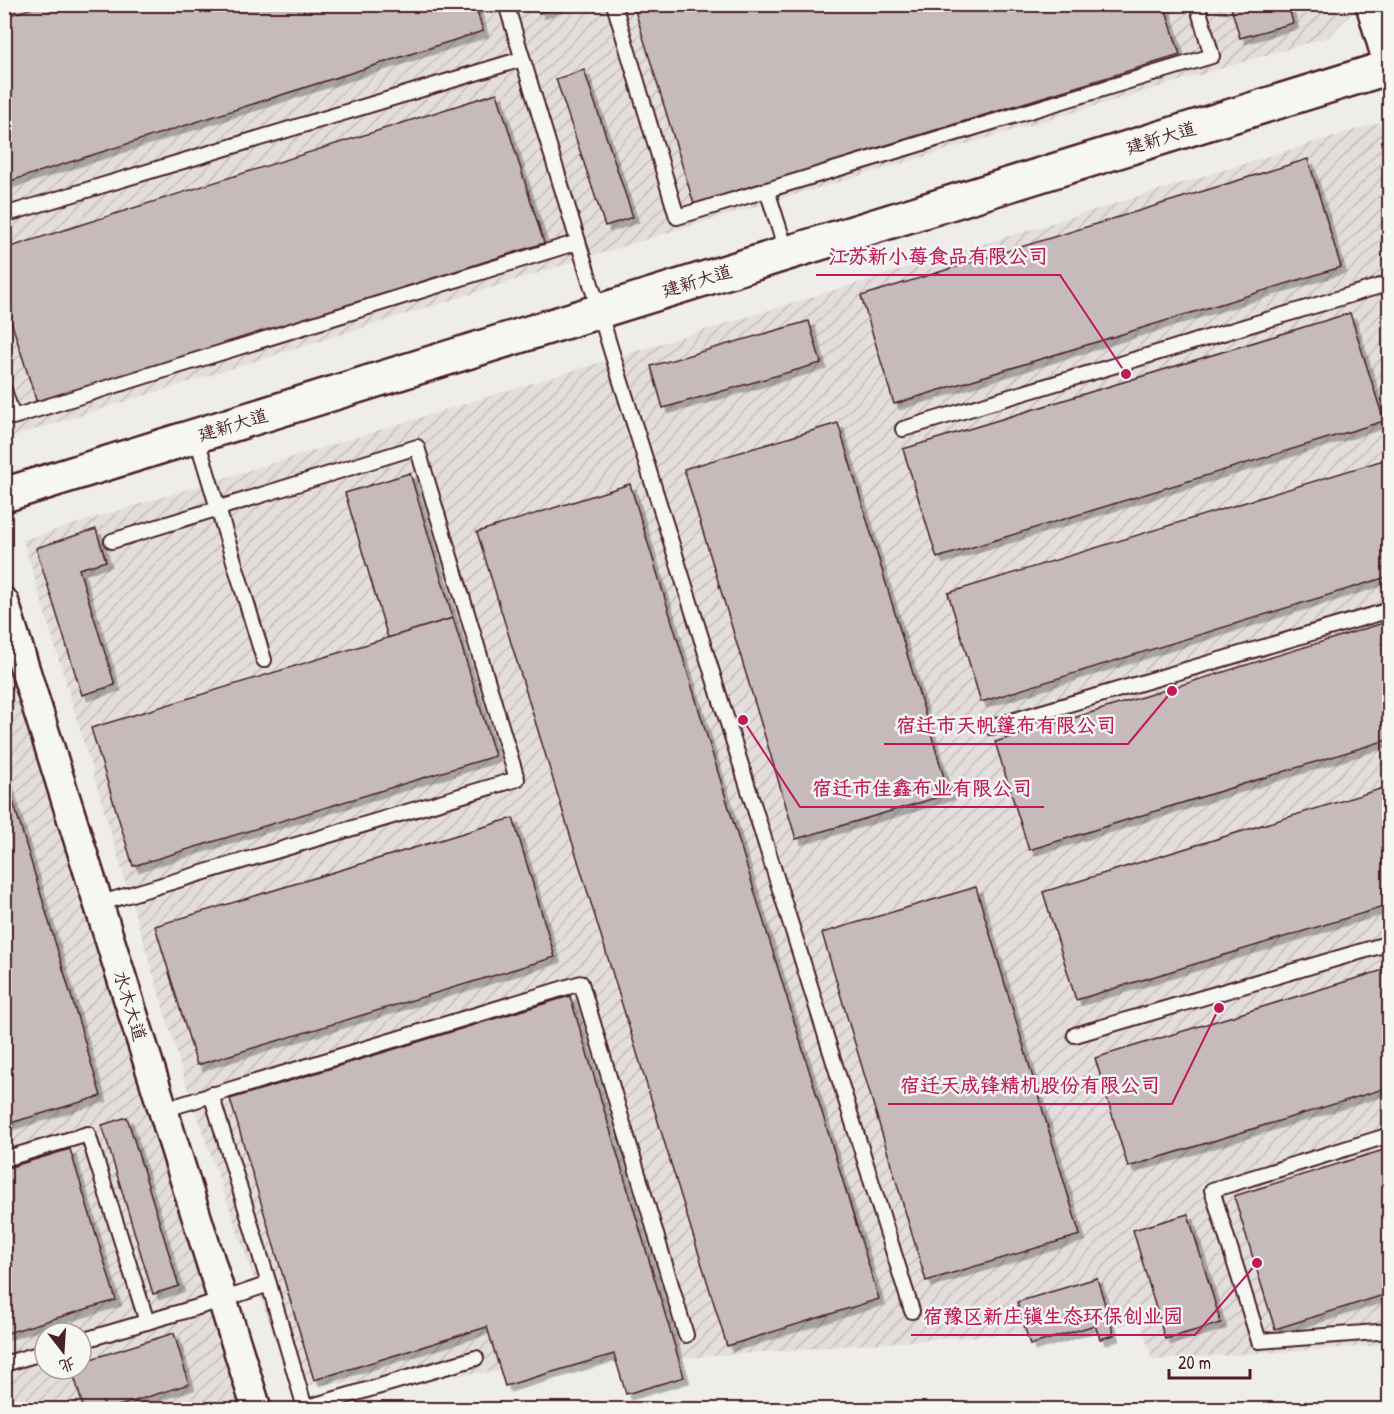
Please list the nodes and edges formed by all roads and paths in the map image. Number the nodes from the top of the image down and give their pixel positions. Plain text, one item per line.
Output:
1 (506, 4) edge
2 (614, 4) edge
3 (1197, 4) edge
4 (1373, 4) edge
5 (522, 59) junction
6 (1389, 62) edge
7 (1389, 67) edge
8 (767, 190) junction
9 (4, 215) edge
10 (578, 242) junction
11 (787, 253) junction
12 (1389, 283) edge
13 (600, 312) junction
14 (4, 390) edge
15 (903, 429) dead end
16 (196, 436) junction
17 (4, 495) edge
18 (218, 508) junction
19 (112, 541) dead end
20 (4, 602) edge
21 (1389, 610) edge
22 (264, 660) dead end
23 (991, 727) dead end
24 (98, 904) junction
25 (1389, 943) edge
26 (1075, 1035) dead end
27 (211, 1094) junction
28 (163, 1110) junction
29 (1389, 1135) edge
30 (4, 1159) edge
31 (269, 1284) junction
32 (222, 1300) junction
33 (912, 1311) dead end
34 (147, 1322) junction
35 (1389, 1331) edge
36 (686, 1335) dead end
37 (93, 1338) edge
38 (33, 1356) edge
39 (476, 1358) dead end
40 (4, 1364) edge
41 (257, 1410) edge

1 - 5 lane
2 - 8 lane
3 - 8 lane
4 - 6 street
5 - 9 lane
5 - 10 lane
7 - 11 street, 建新大道
8 - 11 lane
10 - 13 lane
10 - 14 lane
11 - 13 street, 建新大道
12 - 15 lane
13 - 16 street, 建新大道
13 - 33 lane
16 - 17 street, 建新大道
16 - 18 lane
18 - 19 lane
18 - 22 lane
18 - 24 lane
20 - 24 street, 水木大道
21 - 23 lane
24 - 28 street, 水木大道
25 - 26 lane
27 - 28 lane
27 - 31 lane
27 - 36 lane
28 - 32 street, 水木大道
29 - 35 lane
30 - 34 lane
31 - 32 lane
31 - 39 lane
32 - 34 lane
32 - 41 street, 水木大道
34 - 37 lane
38 - 40 lane

